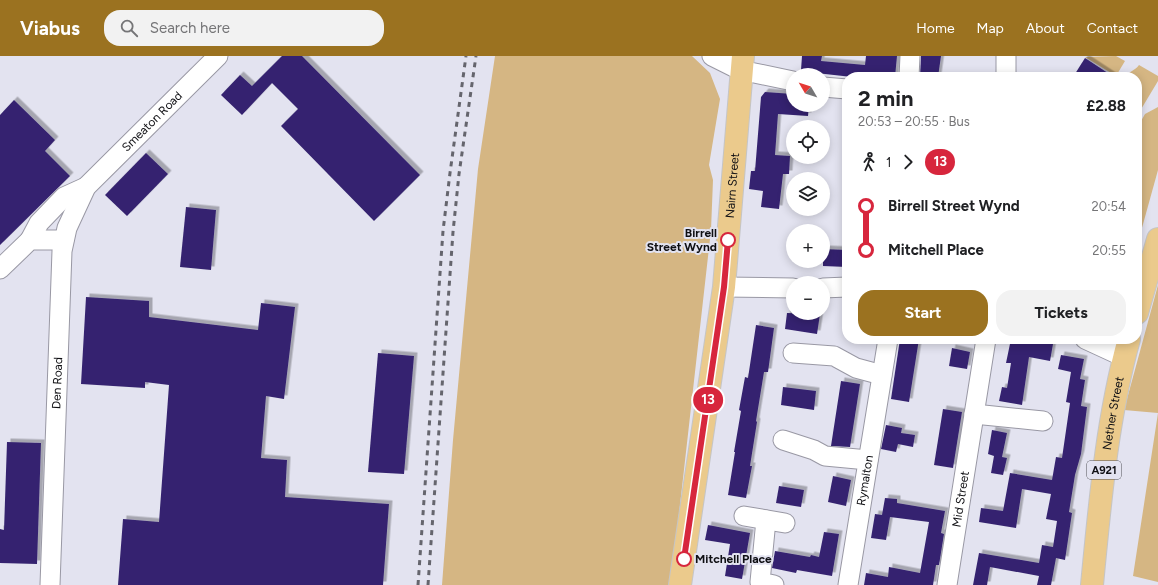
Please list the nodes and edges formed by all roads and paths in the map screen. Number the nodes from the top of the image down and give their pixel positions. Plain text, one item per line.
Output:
1 (218, 56) edge
2 (712, 56) edge
3 (910, 56) edge
4 (1006, 56) edge
5 (741, 63) edge
6 (909, 72) edge
7 (1006, 72) edge
8 (786, 79) edge
9 (830, 88) edge
10 (842, 89) edge
11 (86, 187) junction
12 (1158, 239) edge
13 (30, 240) junction
14 (64, 240) junction
15 (0, 269) edge
16 (724, 287) junction
17 (786, 288) edge
18 (830, 288) edge
19 (842, 288) edge
20 (1142, 295) edge
21 (887, 344) edge
22 (985, 344) edge
23 (1108, 344) edge
24 (1127, 348) edge
25 (793, 353) dead end
26 (882, 375) junction
27 (974, 414) junction
28 (1043, 421) dead end
29 (783, 440) dead end
30 (868, 460) junction
31 (744, 516) dead end
32 (766, 520) junction
33 (785, 523) dead end
34 (50, 585) edge
35 (680, 585) edge
36 (774, 585) edge
37 (848, 585) edge
38 (947, 585) edge
39 (1092, 585) edge

1 - 11 street, Smeaton Road
2 - 5 street
3 - 6 street
4 - 7 street
5 - 8 street
5 - 16 main road, Nairn Street
9 - 10 street
11 - 13 street
11 - 14 street, Den Road
12 - 20 main road
13 - 14 street
13 - 15 street
14 - 34 street, Den Road
16 - 17 street
16 - 35 main road, Nairn Street
18 - 19 street
21 - 26 street, Rymalton
22 - 27 street, Mid Street
23 - 24 street
24 - 39 main road, Nether Street / A921
25 - 26 street
26 - 30 street, Rymalton
27 - 28 street
27 - 38 street, Mid Street
29 - 30 street
30 - 37 street, Rymalton
31 - 32 street
32 - 33 street
32 - 36 street

